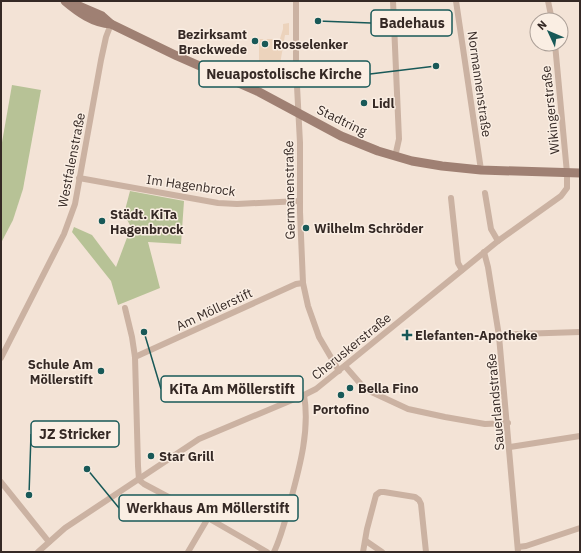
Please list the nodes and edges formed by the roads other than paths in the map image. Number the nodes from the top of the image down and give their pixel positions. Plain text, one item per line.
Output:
1 (66, 1) edge
2 (296, 1) edge
3 (393, 1) edge
4 (456, 1) edge
5 (548, 1) edge
6 (550, 12) edge
7 (111, 24) junction
8 (556, 52) edge
9 (298, 112) junction
10 (395, 157) junction
11 (481, 170) junction
12 (567, 173) junction
13 (580, 173) edge
14 (79, 178) junction
15 (485, 193) dead end
16 (451, 198) dead end
17 (300, 201) junction
18 (498, 241) junction
19 (484, 252) junction
20 (462, 270) junction
21 (303, 284) junction
22 (125, 308) dead end
23 (580, 332) edge
24 (499, 336) junction
25 (135, 357) junction
26 (1, 358) edge
27 (345, 366) junction
28 (339, 371) junction
29 (304, 395) junction
30 (508, 423) junction
31 (580, 436) edge
32 (510, 447) junction
33 (139, 480) junction
34 (1, 482) edge
35 (208, 518) junction
36 (580, 528) edge
37 (366, 541) junction
38 (49, 542) junction
39 (518, 550) edge
40 (38, 552) edge
41 (188, 552) edge
42 (266, 552) edge
43 (274, 552) edge
44 (363, 552) edge
45 (382, 552) edge
46 (426, 552) edge

1 - 7 street, Stadtring
2 - 9 street, Germanenstraße
3 - 10 street
4 - 11 street, Normannenstraße
5 - 6 street
7 - 9 street, Stadtring
7 - 14 street, Westfalenstraße
8 - 12 street, Wikingerstraße
9 - 10 street, Stadtring
9 - 17 street, Germanenstraße
10 - 11 street, Stadtring
11 - 12 street, Stadtring
12 - 13 street, Stadtring
12 - 18 street, Cheruskerstraße
14 - 17 street, Im Hagenbrock
14 - 26 street, Westfalenstraße
15 - 18 street
16 - 20 street
17 - 21 street, Germanenstraße
18 - 19 street, Cheruskerstraße
19 - 20 street, Cheruskerstraße
19 - 24 street, Sauerlandstraße
20 - 27 street, Cheruskerstraße
21 - 25 street, Am Möllerstift
21 - 28 street, Germanenstraße
22 - 25 street
23 - 24 street
24 - 30 street, Sauerlandstraße
25 - 33 street
27 - 28 street, Cheruskerstraße
27 - 30 street
28 - 29 street, Cheruskerstraße
29 - 33 street, Cheruskerstraße
29 - 43 street
30 - 32 street, Sauerlandstraße
31 - 32 street
32 - 39 street, Sauerlandstraße
33 - 35 street
33 - 38 street, Cheruskerstraße
34 - 38 street
35 - 41 street
35 - 42 street
36 - 39 street
37 - 44 street
37 - 45 street
37 - 46 street
38 - 40 street, Cheruskerstraße

